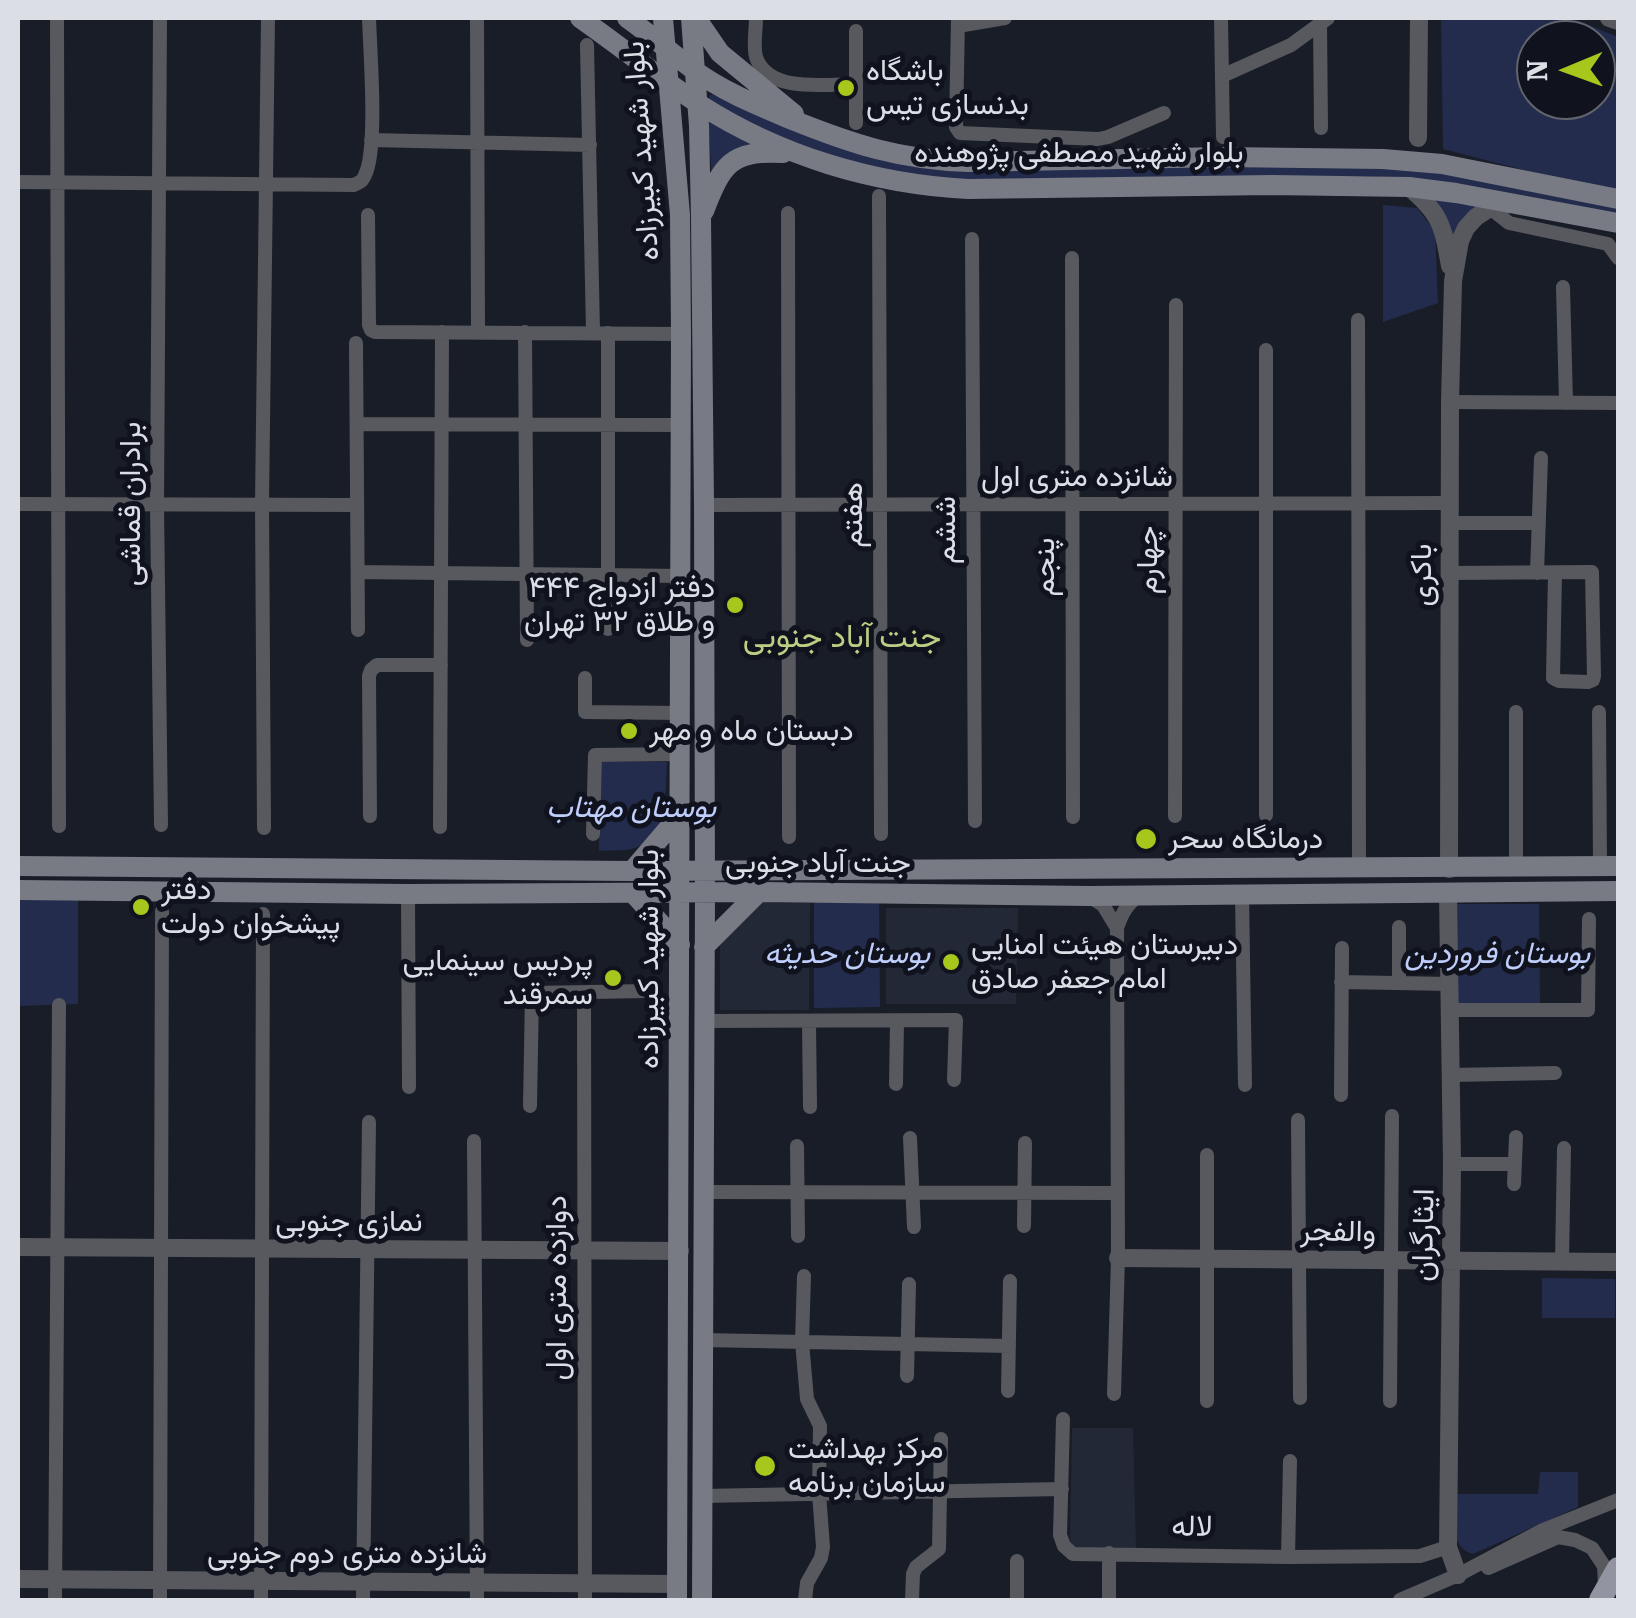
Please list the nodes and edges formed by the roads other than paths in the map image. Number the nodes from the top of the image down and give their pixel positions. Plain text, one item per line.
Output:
1 (57, 18) edge
2 (160, 18) edge
3 (268, 18) edge
4 (370, 18) edge
5 (477, 18) edge
6 (580, 18) edge
7 (627, 18) edge
8 (663, 18) edge
9 (694, 18) edge
10 (756, 18) edge
11 (1006, 18) edge
12 (1221, 18) edge
13 (1419, 18) edge
14 (1609, 18) edge
15 (1324, 20) edge
16 (1618, 21) edge
17 (958, 22) edge
18 (856, 31) dead end
19 (587, 45) dead end
20 (666, 47) junction
21 (694, 70) junction
22 (1222, 76) junction
23 (669, 82) junction
24 (856, 84) junction
25 (697, 102) junction
26 (1164, 113) dead end
27 (856, 123) dead end
28 (811, 128) junction
29 (1322, 128) dead end
30 (1223, 137) dead end
31 (1418, 138) dead end
32 (371, 140) junction
33 (478, 144) junction
34 (590, 145) junction
35 (794, 154) junction
36 (18, 182) edge
37 (58, 182) junction
38 (160, 184) junction
39 (268, 185) junction
40 (1410, 186) junction
41 (879, 196) dead end
42 (1618, 199) edge
43 (1500, 206) junction
44 (788, 214) dead end
45 (368, 215) dead end
46 (702, 218) junction
47 (1618, 223) edge
48 (972, 239) dead end
49 (1072, 258) dead end
50 (1618, 258) edge
51 (1453, 281) junction
52 (1562, 287) dead end
53 (1176, 305) dead end
54 (1358, 320) dead end
55 (478, 331) junction
56 (442, 332) junction
57 (525, 332) junction
58 (600, 332) junction
59 (682, 334) junction
60 (356, 343) dead end
61 (1266, 350) dead end
62 (1450, 402) junction
63 (1566, 402) junction
64 (1618, 403) edge
65 (358, 424) junction
66 (682, 425) junction
67 (442, 426) junction
68 (525, 426) junction
69 (608, 426) junction
70 (1540, 458) dead end
71 (1359, 503) junction
72 (1450, 503) junction
73 (18, 504) edge
74 (262, 504) junction
75 (356, 504) junction
76 (973, 504) junction
77 (1072, 504) junction
78 (1176, 504) junction
79 (1266, 504) junction
80 (58, 505) junction
81 (158, 505) junction
82 (704, 505) junction
83 (788, 505) junction
84 (880, 505) junction
85 (1450, 523) junction
86 (1539, 524) junction
87 (358, 572) junction
88 (1537, 572) junction
89 (1450, 573) junction
90 (1555, 573) junction
91 (442, 574) junction
92 (608, 574) junction
93 (524, 575) junction
94 (682, 576) junction
95 (608, 629) dead end
96 (358, 630) dead end
97 (526, 640) dead end
98 (441, 665) junction
99 (585, 678) dead end
100 (1516, 712) dead end
101 (1600, 712) dead end
102 (681, 713) junction
103 (680, 754) junction
104 (1266, 815) dead end
105 (370, 816) dead end
106 (1072, 816) dead end
107 (1175, 816) dead end
108 (678, 817) junction
109 (975, 821) dead end
110 (161, 824) dead end
111 (59, 826) dead end
112 (264, 828) dead end
113 (440, 828) dead end
114 (594, 834) dead end
115 (882, 834) dead end
116 (788, 837) dead end
117 (18, 866) edge
118 (1609, 867) edge
119 (1516, 868) junction
120 (705, 869) junction
121 (1359, 869) junction
122 (1449, 869) junction
123 (680, 870) junction
124 (632, 871) junction
125 (18, 890) edge
126 (1618, 891) edge
127 (705, 892) junction
128 (759, 892) junction
129 (680, 893) junction
130 (408, 894) junction
131 (633, 894) junction
132 (1242, 894) junction
133 (1448, 894) junction
134 (1140, 895) junction
135 (1089, 896) junction
136 (162, 911) dead end
137 (263, 914) dead end
138 (1589, 919) dead end
139 (1399, 927) dead end
140 (1117, 928) junction
141 (680, 945) junction
142 (704, 948) junction
143 (1342, 948) dead end
144 (1342, 982) junction
145 (1399, 983) junction
146 (1450, 984) junction
147 (649, 992) dead end
148 (584, 993) junction
149 (58, 1005) dead end
150 (1449, 1010) junction
151 (704, 1021) junction
152 (810, 1022) junction
153 (897, 1022) junction
154 (1556, 1074) dead end
155 (1450, 1075) junction
156 (954, 1080) dead end
157 (896, 1084) dead end
158 (1245, 1085) dead end
159 (410, 1087) dead end
160 (1341, 1096) dead end
161 (530, 1106) dead end
162 (810, 1107) dead end
163 (1392, 1116) dead end
164 (1298, 1120) dead end
165 (369, 1122) dead end
166 (1516, 1137) dead end
167 (910, 1138) dead end
168 (474, 1141) dead end
169 (1024, 1143) dead end
170 (797, 1146) dead end
171 (1564, 1148) dead end
172 (1207, 1155) dead end
173 (1452, 1164) junction
174 (1515, 1164) junction
175 (1514, 1184) dead end
176 (703, 1192) junction
177 (798, 1192) junction
178 (912, 1192) junction
179 (1024, 1193) junction
180 (1118, 1193) junction
181 (1024, 1226) dead end
182 (914, 1227) dead end
183 (798, 1236) dead end
184 (18, 1246) edge
185 (57, 1248) junction
186 (160, 1248) junction
187 (263, 1249) junction
188 (368, 1250) junction
189 (474, 1250) junction
190 (584, 1250) junction
191 (680, 1251) junction
192 (1118, 1258) junction
193 (1207, 1258) junction
194 (1301, 1259) junction
195 (1390, 1260) junction
196 (1450, 1260) junction
197 (1562, 1261) junction
198 (1618, 1262) edge
199 (804, 1276) dead end
200 (1010, 1281) dead end
201 (908, 1284) dead end
202 (704, 1340) junction
203 (802, 1342) junction
204 (908, 1344) junction
205 (1008, 1346) junction
206 (908, 1376) dead end
207 (1008, 1390) dead end
208 (1114, 1394) dead end
209 (1300, 1398) dead end
210 (1390, 1401) dead end
211 (1207, 1402) dead end
212 (1063, 1418) dead end
213 (941, 1439) dead end
214 (1290, 1461) dead end
215 (1062, 1488) junction
216 (940, 1491) junction
217 (819, 1493) junction
218 (703, 1496) junction
219 (1618, 1500) edge
220 (1448, 1547) junction
221 (1109, 1553) junction
222 (1288, 1558) junction
223 (1017, 1561) dead end
224 (1618, 1568) edge
225 (1458, 1575) junction
226 (18, 1579) edge
227 (55, 1579) junction
228 (160, 1580) junction
229 (261, 1581) junction
230 (364, 1591) edge
231 (477, 1591) edge
232 (585, 1592) edge
233 (677, 1592) edge
234 (1610, 1597) edge
235 (55, 1600) edge
236 (160, 1600) edge
237 (261, 1600) edge
238 (702, 1600) edge
239 (805, 1600) edge
240 (912, 1600) edge
241 (1017, 1600) edge
242 (1110, 1600) edge
243 (1400, 1600) edge

1 - 37 street
2 - 38 street, برادران قماشی
3 - 39 street
4 - 32 street
5 - 33 street
6 - 23 main road, بلوار شهید مصطفی پژوهنده
7 - 20 main road, بلوار شهید مصطفی پژوهنده
8 - 20 main road, بلوار شهید کبیرزاده
9 - 21 main road, بلوار شهید کبیرزاده
9 - 28 main road
10 - 24 street
11 - 17 street
12 - 22 street
13 - 31 street
14 - 16 street
15 - 22 street
15 - 29 street
17 - 26 street
18 - 24 street
19 - 34 street
20 - 21 main road, بلوار شهید مصطفی پژوهنده
20 - 23 main road, بلوار شهید کبیرزاده
21 - 25 main road, بلوار شهید کبیرزاده
21 - 28 main road, بلوار شهید مصطفی پژوهنده
22 - 30 street
23 - 25 main road, بلوار شهید مصطفی پژوهنده
23 - 59 main road, بلوار شهید کبیرزاده
24 - 27 street
25 - 35 main road, بلوار شهید مصطفی پژوهنده
25 - 46 main road, بلوار شهید کبیرزاده
28 - 42 main road, بلوار شهید مصطفی پژوهنده
32 - 33 street
32 - 39 street
33 - 34 street
33 - 55 street
34 - 58 street
35 - 40 main road, بلوار شهید مصطفی پژوهنده
35 - 46 main road
36 - 37 street
37 - 38 street
37 - 80 street
38 - 39 street
38 - 81 street, برادران قماشی
39 - 74 street
40 - 43 main road, بلوار شهید مصطفی پژوهنده
40 - 51 street, باکری
41 - 84 street, هفتم
43 - 47 main road, بلوار شهید مصطفی پژوهنده
43 - 50 street
43 - 51 street, باکری
44 - 83 street
45 - 56 street
46 - 82 main road, بلوار شهید کبیرزاده
48 - 76 street, ششم
49 - 77 street, پنجم
51 - 62 street, باکری
52 - 63 street
53 - 78 street, چهارم
54 - 71 street
55 - 56 street
55 - 57 street
56 - 67 street
57 - 58 street
57 - 68 street
58 - 59 street
58 - 69 street
59 - 66 main road, بلوار شهید کبیرزاده
60 - 65 street
61 - 79 street
62 - 63 street
62 - 72 street, باکری
63 - 64 street
65 - 67 street
65 - 75 street
66 - 69 street
66 - 94 main road, بلوار شهید کبیرزاده
67 - 68 street
67 - 91 street
68 - 69 street
68 - 93 street
69 - 92 street
70 - 86 street
71 - 72 street, شانزده متری اول
71 - 79 street, شانزده متری اول
71 - 121 street
72 - 85 street, باکری
73 - 80 street
74 - 75 street
74 - 81 street
74 - 112 street
75 - 87 street
76 - 77 street, شانزده متری اول
76 - 84 street, شانزده متری اول
76 - 109 street, ششم
77 - 78 street, شانزده متری اول
77 - 106 street, پنجم
78 - 79 street, شانزده متری اول
78 - 107 street, چهارم
79 - 104 street
80 - 81 street
80 - 111 street
81 - 110 street, برادران قماشی
82 - 83 street, شانزده متری اول
82 - 120 main road, بلوار شهید کبیرزاده
83 - 84 street, شانزده متری اول
83 - 116 street
84 - 115 street, هفتم
85 - 86 street
85 - 89 street, باکری
86 - 88 street
87 - 91 street
87 - 96 street
88 - 89 street
88 - 90 street
89 - 122 street, باکری
90 - 90 street
91 - 93 street
91 - 98 street
92 - 93 street
92 - 94 street
92 - 95 street
93 - 97 street
94 - 102 main road, بلوار شهید کبیرزاده
98 - 105 street
98 - 113 street
99 - 102 street
100 - 119 street
101 - 118 street
102 - 103 main road, بلوار شهید کبیرزاده
103 - 108 main road, بلوار شهید کبیرزاده
103 - 114 street
108 - 123 main road, بلوار شهید کبیرزاده
108 - 124 main road
117 - 124 main road, جنت آباد جنوبی
118 - 119 main road, جنت آباد جنوبی
119 - 122 main road, جنت آباد جنوبی
120 - 121 main road, جنت آباد جنوبی
120 - 123 main road, جنت آباد جنوبی
120 - 127 main road, بلوار شهید کبیرزاده
121 - 122 main road, جنت آباد جنوبی
123 - 124 main road, جنت آباد جنوبی
123 - 129 main road, بلوار شهید کبیرزاده
125 - 130 main road, جنت آباد جنوبی
126 - 133 main road, جنت آباد جنوبی
127 - 128 main road, جنت آباد جنوبی
127 - 129 main road, جنت آباد جنوبی
127 - 142 main road, بلوار شهید کبیرزاده
128 - 135 main road, جنت آباد جنوبی
128 - 142 main road
129 - 131 main road, جنت آباد جنوبی
129 - 141 main road, بلوار شهید کبیرزاده
130 - 131 main road, جنت آباد جنوبی
130 - 159 street
131 - 141 main road
132 - 133 main road, جنت آباد جنوبی
132 - 134 main road, جنت آباد جنوبی
132 - 158 street
133 - 146 street, ایثارگران
134 - 135 main road, جنت آباد جنوبی
134 - 140 street
135 - 140 street
136 - 186 street
137 - 187 street
138 - 150 street
139 - 145 street
140 - 180 street
141 - 191 main road, بلوار شهید کبیرزاده
142 - 151 main road, بلوار شهید کبیرزاده
143 - 144 street
144 - 145 street
144 - 160 street
145 - 146 street
146 - 150 street, ایثارگران
147 - 148 street
148 - 161 street
148 - 190 street, دوازده متری اول
149 - 185 street
150 - 155 street, ایثارگران
151 - 152 street
151 - 176 main road, بلوار شهید کبیرزاده
152 - 153 street
152 - 162 street
153 - 156 street
153 - 157 street
154 - 155 street
155 - 173 street, ایثارگران
163 - 195 street
164 - 194 street
165 - 188 street
166 - 174 street
167 - 178 street
168 - 189 street
169 - 179 street
170 - 177 street
171 - 197 street
172 - 193 street
173 - 174 street
173 - 196 street, ایثارگران
174 - 175 street
176 - 177 street
176 - 202 main road, بلوار شهید کبیرزاده
177 - 178 street
177 - 183 street
178 - 179 street
178 - 182 street
179 - 180 street
179 - 181 street
180 - 192 street
184 - 185 street, نمازی جنوبی
185 - 186 street, نمازی جنوبی
185 - 227 street
186 - 187 street, نمازی جنوبی
186 - 228 street
187 - 188 street, نمازی جنوبی
187 - 229 street
188 - 189 street, نمازی جنوبی
188 - 230 street
189 - 190 street, نمازی جنوبی
189 - 231 street
190 - 191 street, نمازی جنوبی
190 - 232 street, دوازده متری اول
191 - 233 main road, بلوار شهید کبیرزاده
192 - 193 street, والفجر
192 - 208 street
193 - 194 street, والفجر
193 - 211 street
194 - 195 street, والفجر
194 - 209 street
195 - 196 street, والفجر
195 - 210 street
196 - 197 street, والفجر
196 - 220 street, ایثارگران
197 - 198 street, والفجر
199 - 203 street
200 - 205 street
201 - 204 street
202 - 203 street
202 - 218 main road, بلوار شهید کبیرزاده
203 - 204 street
203 - 217 street
204 - 205 street
204 - 206 street
205 - 207 street
212 - 215 street, لاله
213 - 216 street
214 - 222 street
215 - 216 street
215 - 221 street, لاله
216 - 217 street
216 - 240 street
217 - 218 street
217 - 239 street
218 - 238 main road, بلوار شهید کبیرزاده
219 - 225 street
220 - 222 street, لاله
220 - 225 street, ایثارگران
221 - 222 street, لاله
221 - 242 street
223 - 241 street
224 - 234 main road
225 - 234 street
225 - 243 street
226 - 227 street, شانزده متری دوم جنوبی
227 - 228 street, شانزده متری دوم جنوبی
227 - 235 street
228 - 229 street, شانزده متری دوم جنوبی
228 - 236 street
229 - 230 street, شانزده متری دوم جنوبی
229 - 237 street
230 - 231 street, شانزده متری دوم جنوبی
231 - 232 street, شانزده متری دوم جنوبی
232 - 233 street, شانزده متری دوم جنوبی

